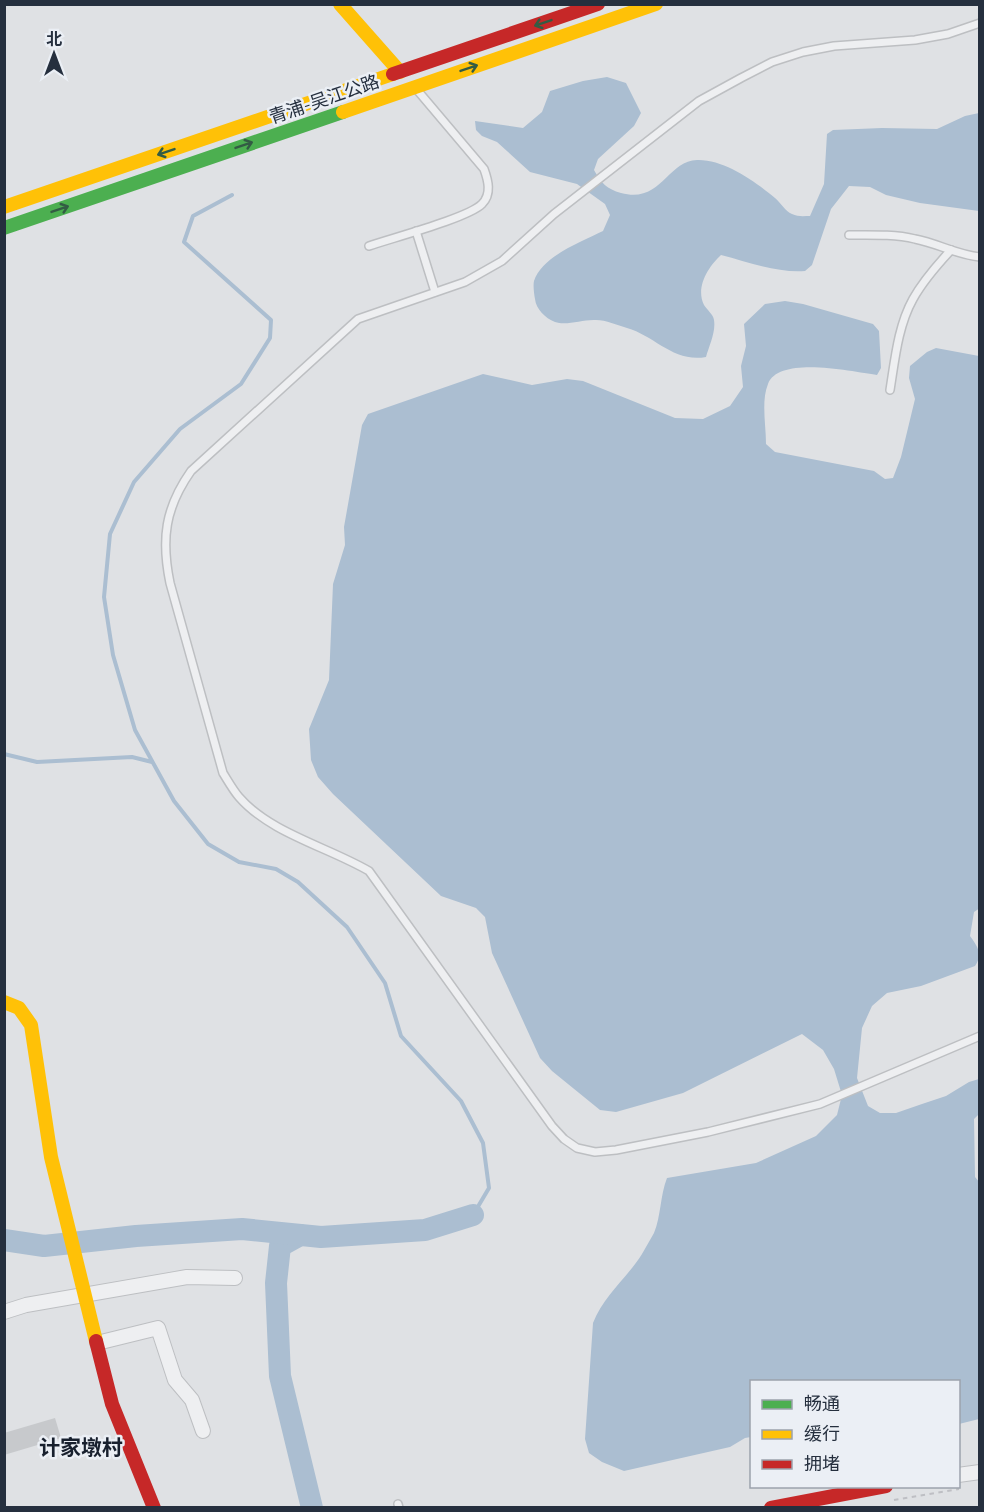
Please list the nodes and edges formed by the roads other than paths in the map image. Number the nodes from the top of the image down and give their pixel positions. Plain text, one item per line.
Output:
1 (340, 4) edge
2 (598, 4) edge
3 (656, 4) edge
4 (980, 23) edge
5 (400, 72) junction
6 (414, 87) junction
7 (4, 207) edge
8 (4, 228) edge
9 (416, 231) junction
10 (849, 235) dead end
11 (369, 246) dead end
12 (951, 250) junction
13 (980, 257) edge
14 (435, 292) junction
15 (890, 390) dead end
16 (4, 1002) edge
17 (980, 1036) edge
18 (235, 1278) dead end
19 (85, 1295) junction
20 (4, 1312) edge
21 (97, 1343) junction
22 (203, 1431) dead end
23 (980, 1472) edge
24 (960, 1475) edge
25 (876, 1488) edge
26 (154, 1508) edge
27 (771, 1508) edge

1 - 5 main road
2 -> 5 main road, 青浦-吴江公路
6 -> 3 main road, 青浦-吴江公路
4 - 14 lane
5 - 6 main road
5 -> 7 main road, 青浦-吴江公路
8 -> 6 main road, 青浦-吴江公路
6 - 9 lane
9 - 11 lane
9 - 14 lane
10 - 12 lane
12 - 13 lane
12 - 15 lane
14 - 17 lane
16 - 19 main road
18 - 19 street
19 - 20 street
19 - 21 main road
21 - 22 street
21 - 26 main road
23 - 24 street
25 - 27 main road

